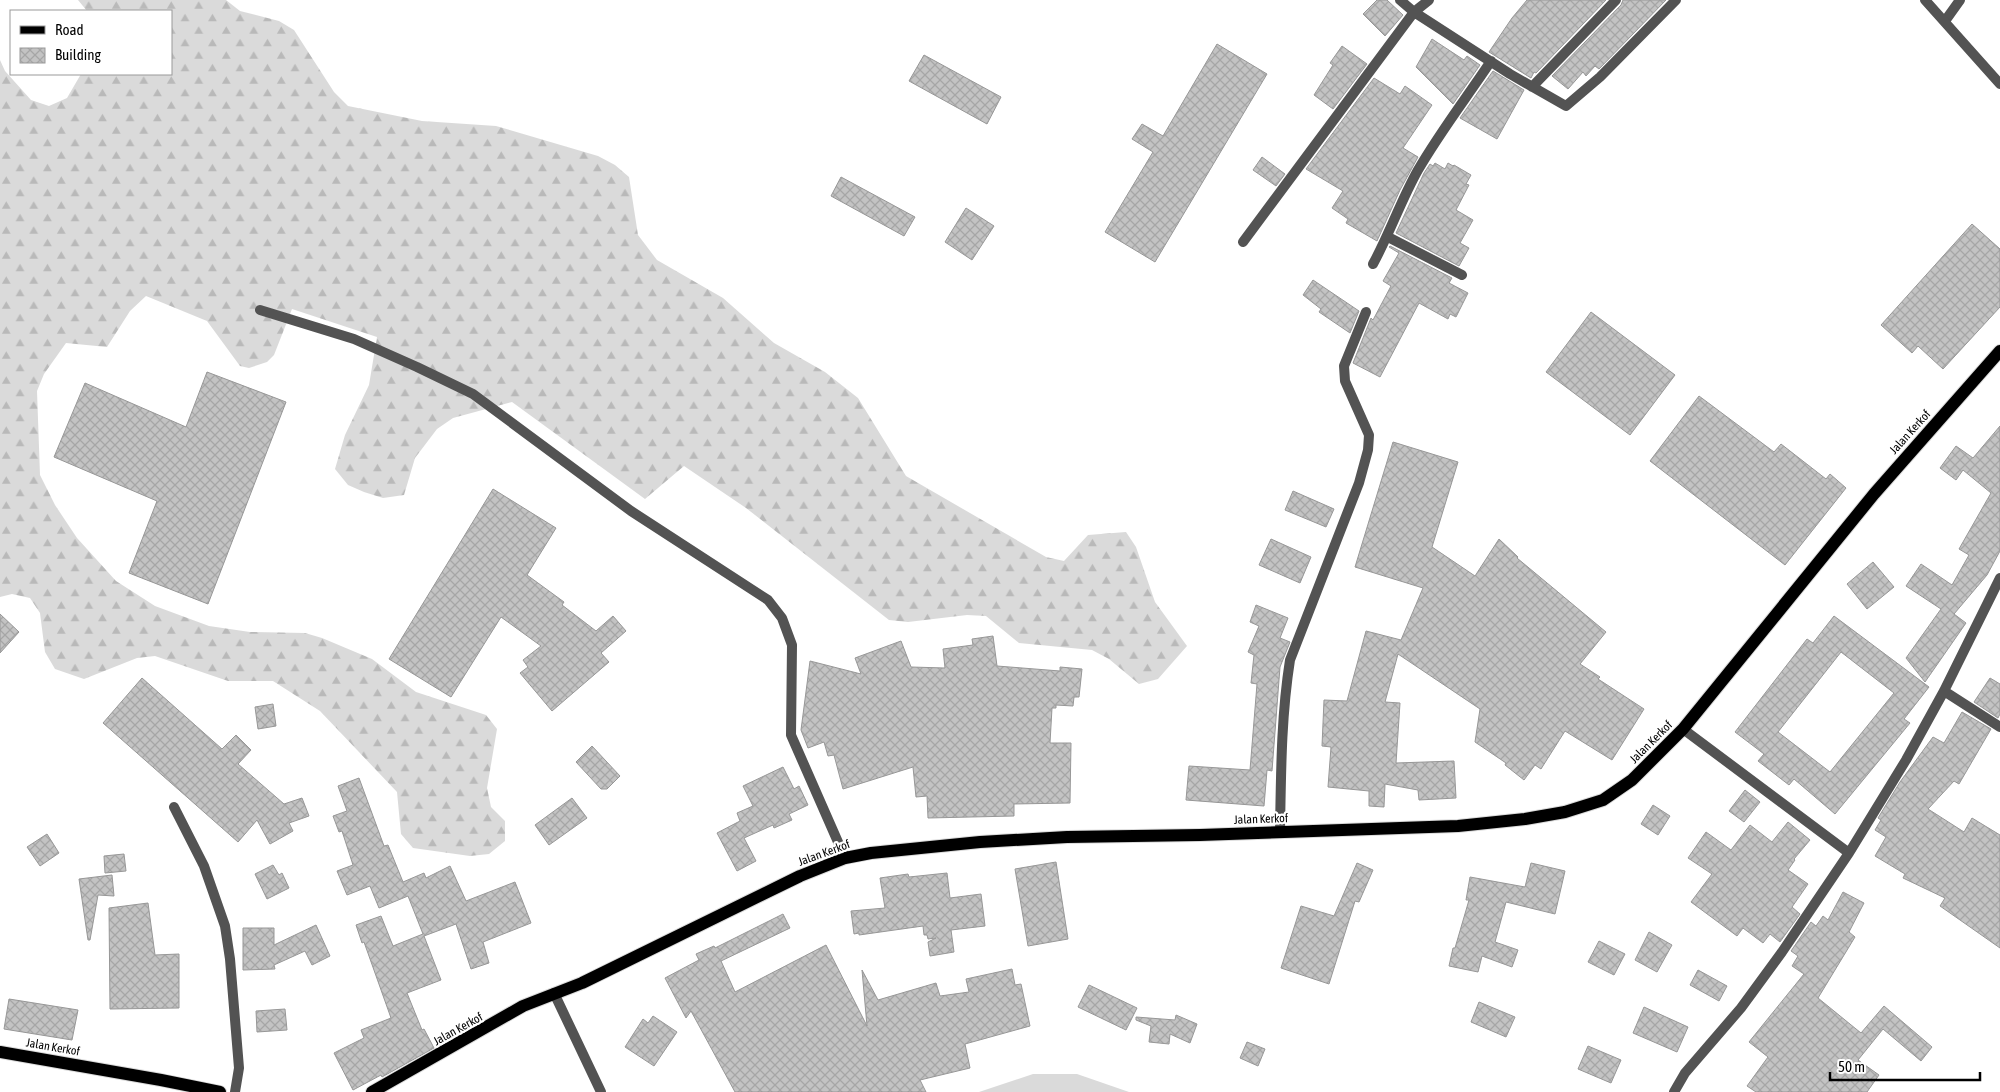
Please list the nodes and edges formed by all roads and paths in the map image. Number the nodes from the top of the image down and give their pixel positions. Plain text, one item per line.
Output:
1 (1400, 0) edge
2 (1429, 0) edge
3 (1616, 0) edge
4 (1676, 0) edge
5 (1925, 0) edge
6 (1960, 0) edge
7 (1414, 12) junction
8 (1945, 21) junction
9 (1491, 61) junction
10 (2000, 84) edge
11 (1532, 87) junction
12 (1388, 237) junction
13 (1243, 242) dead end
14 (1373, 264) dead end
15 (1462, 275) dead end
16 (260, 310) dead end
17 (1366, 312) dead end
18 (2000, 351) edge
19 (2000, 578) edge
20 (1944, 691) junction
21 (2000, 727) edge
22 (1684, 729) junction
23 (174, 808) dead end
24 (1280, 832) junction
25 (1849, 853) junction
26 (845, 858) junction
27 (554, 993) junction
28 (0, 1052) edge
29 (220, 1092) edge
30 (235, 1092) edge
31 (372, 1092) edge
32 (601, 1092) edge
33 (1674, 1092) edge

1 - 7 street
2 - 7 street
3 - 11 street
4 - 11 street
5 - 8 street
6 - 8 street
7 - 9 street
7 - 13 street
8 - 10 street
9 - 11 street
9 - 12 street
12 - 14 street
12 - 15 street
16 - 26 street
17 - 24 street
18 - 22 main road, Jalan Kerkof
19 - 20 street
20 - 21 street
20 - 25 street
22 - 24 main road, Jalan Kerkof
22 - 25 street
23 - 30 street
24 - 26 main road, Jalan Kerkof
25 - 33 street
26 - 27 main road, Jalan Kerkof
27 - 31 main road, Jalan Kerkof
27 - 32 street
28 - 29 main road, Jalan Kerkof

